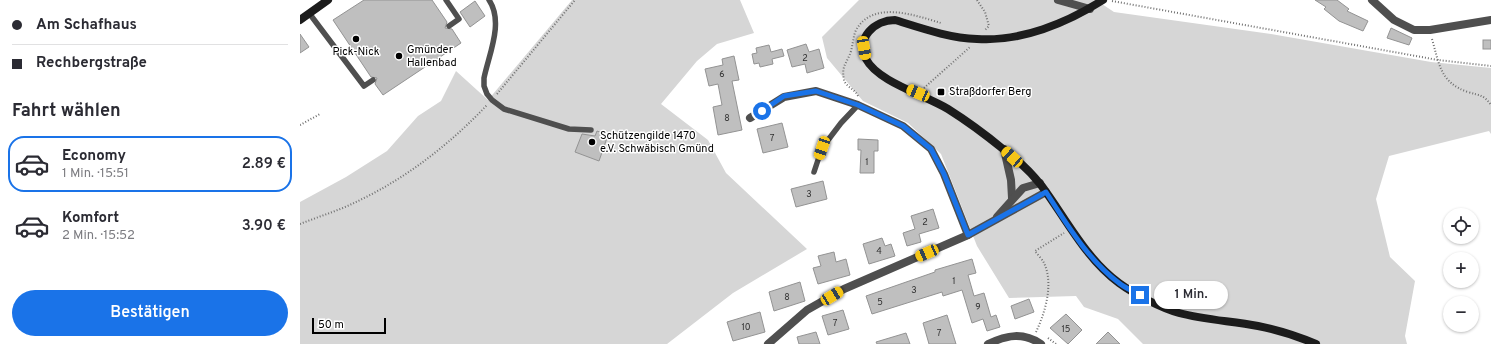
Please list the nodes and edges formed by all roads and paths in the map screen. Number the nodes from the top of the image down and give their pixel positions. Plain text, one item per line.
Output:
1 (446, 0) edge
2 (488, 0) edge
3 (575, 0) edge
4 (976, 0) edge
5 (1058, 0) edge
6 (1372, 0) edge
7 (323, 1) edge
8 (1108, 1) edge
9 (1090, 9) junction
10 (309, 13) junction
11 (300, 20) edge
12 (1491, 20) edge
13 (943, 24) dead end
14 (449, 26) dead end
15 (1430, 30) junction
16 (978, 40) junction
17 (1438, 60) junction
18 (1491, 66) edge
19 (373, 80) dead end
20 (918, 93) junction
21 (492, 100) junction
22 (858, 105) junction
23 (1491, 105) edge
24 (320, 114) dead end
25 (750, 118) dead end
26 (300, 125) edge
27 (591, 130) dead end
28 (1004, 149) junction
29 (814, 172) dead end
30 (1040, 184) junction
31 (1046, 192) junction
32 (1012, 198) junction
33 (995, 219) junction
34 (300, 224) edge
35 (1071, 230) junction
36 (968, 235) junction
37 (1033, 339) junction
38 (768, 344) edge
39 (988, 344) edge
40 (1041, 344) edge
41 (1316, 344) edge

1 - 14 lane
2 - 21 lane
3 - 21 path
4 - 16 path
5 - 9 street
6 - 15 street
7 - 10 main road
8 - 9 main road
8 - 17 path
9 - 16 main road
10 - 11 main road
10 - 19 lane
12 - 15 street
13 - 22 path
15 - 17 path
16 - 20 path
16 - 20 main road
17 - 18 path
17 - 23 path
20 - 28 main road
21 - 27 lane
21 - 34 path
22 - 25 street
22 - 29 lane
22 - 36 street
24 - 26 path
28 - 30 main road
28 - 32 street
30 - 31 main road
30 - 32 street
31 - 33 street
31 - 35 main road
32 - 33 street
33 - 36 street
35 - 37 path
35 - 41 main road
36 - 38 street
37 - 39 street
37 - 40 street

